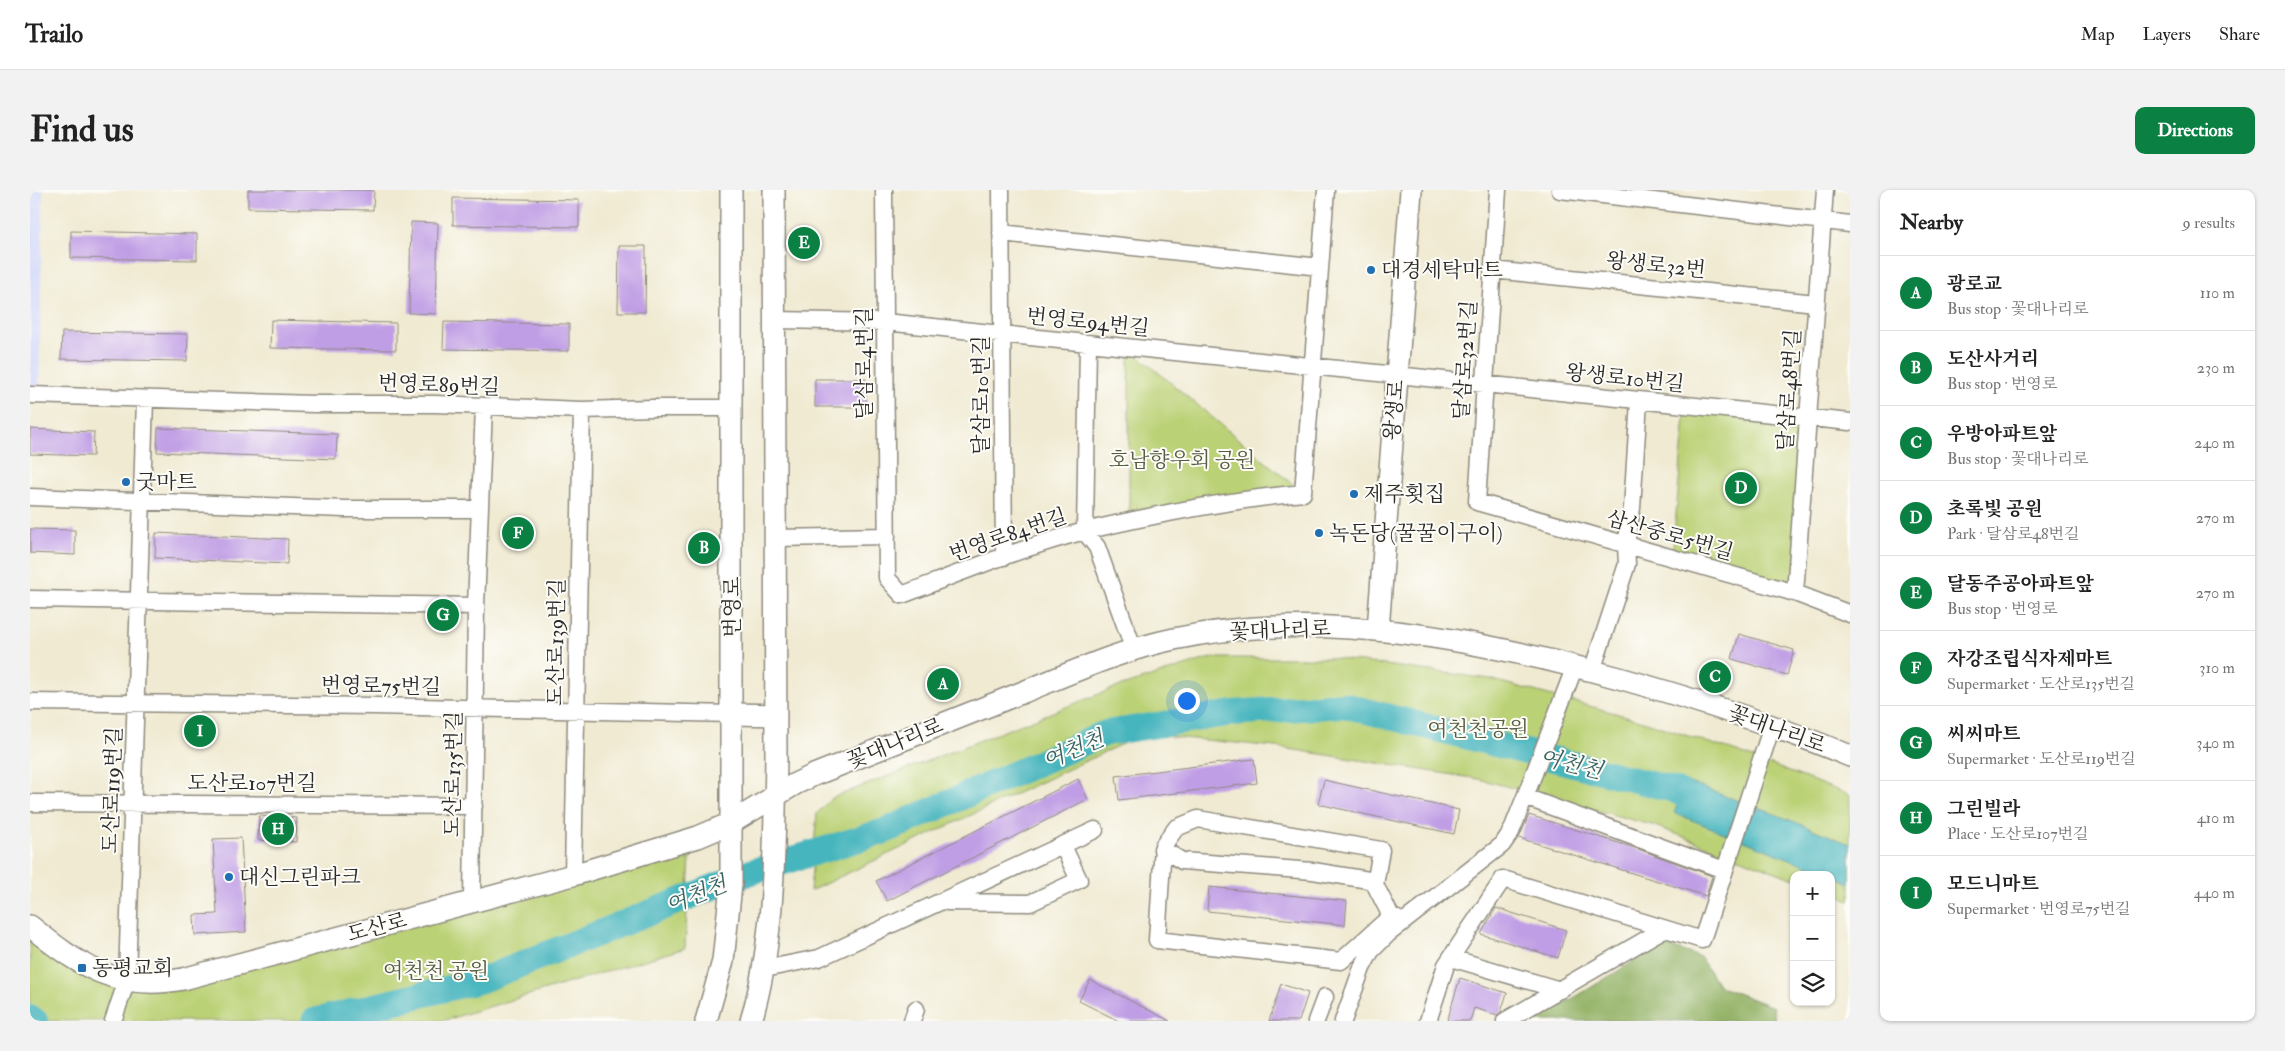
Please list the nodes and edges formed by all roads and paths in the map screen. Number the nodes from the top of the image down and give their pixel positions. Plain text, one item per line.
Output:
1 (730, 190) edge
2 (774, 190) edge
3 (884, 190) edge
4 (1001, 190) edge
5 (1326, 190) edge
6 (1411, 190) edge
7 (1498, 190) edge
8 (1560, 190) edge
9 (1825, 190) edge
10 (1823, 222) junction
11 (1850, 224) edge
12 (1001, 233) junction
13 (1320, 267) junction
14 (1492, 270) junction
15 (1816, 303) junction
16 (775, 320) junction
17 (885, 322) junction
18 (1002, 334) junction
19 (1088, 344) junction
20 (1312, 366) junction
21 (1396, 376) junction
22 (1484, 385) junction
23 (30, 395) edge
24 (145, 399) junction
25 (1639, 401) junction
26 (484, 408) junction
27 (731, 408) junction
28 (582, 410) junction
29 (1808, 418) junction
30 (1850, 422) edge
31 (30, 497) edge
32 (141, 502) junction
33 (1477, 502) joint
34 (479, 509) junction
35 (1085, 532) junction
36 (887, 536) junction
37 (776, 538) junction
38 (1626, 545) junction
39 (1004, 557) junction
40 (1795, 593) junction
41 (30, 599) edge
42 (138, 602) junction
43 (476, 606) junction
44 (1850, 614) edge
45 (1378, 630) junction
46 (1134, 650) junction
47 (1584, 669) junction
48 (30, 702) edge
49 (136, 704) junction
50 (475, 709) junction
51 (576, 712) junction
52 (732, 714) junction
53 (776, 715) junction
54 (1772, 726) junction
55 (1850, 756) edge
56 (775, 795) junction
57 (1525, 797) junction
58 (30, 803) edge
59 (133, 804) junction
60 (474, 806) junction
61 (1095, 830) dead end
62 (731, 831) junction
63 (1063, 846) junction
64 (1162, 849) junction
65 (1724, 870) junction
66 (573, 875) junction
67 (1375, 882) junction
68 (472, 901) junction
69 (940, 902) junction
70 (1397, 919) junction
71 (30, 926) edge
72 (1664, 929) junction
73 (1451, 958) junction
74 (764, 968) junction
75 (127, 980) junction
76 (1560, 990) junction
77 (1325, 997) dead end
78 (114, 1019) edge
79 (706, 1021) edge
80 (751, 1021) edge
81 (1316, 1021) edge
82 (1342, 1021) edge
83 (1428, 1021) edge
84 (1505, 1021) edge

1 - 27 main road, 번영로
2 - 16 main road, 번영로
3 - 17 street, 달삼로4번길
4 - 12 street, 달삼로10번길
5 - 13 street
6 - 21 main road, 왕생로
7 - 14 street, 달삼로32번길
8 - 10 street
9 - 10 street, 달삼로48번길
10 - 11 street
10 - 15 street, 달삼로48번길
12 - 13 street
12 - 18 street, 달삼로10번길
13 - 20 street
14 - 15 street, 왕생로32번
14 - 22 street, 달삼로32번길
15 - 29 street, 달삼로48번길
16 - 17 street, 번영로94번길
16 - 37 main road, 번영로
17 - 18 street, 번영로94번길
17 - 36 street, 달삼로4번길
18 - 19 street, 번영로94번길
18 - 39 street, 달삼로10번길
19 - 20 street, 번영로94번길
19 - 35 street
20 - 21 street, 번영로94번길
20 - 35 street, 번영로84번길
21 - 22 street, 왕생로10번길
21 - 45 main road, 왕생로
22 - 25 street, 왕생로10번길
22 - 33 street, 달삼로32번길
23 - 24 street, 번영로89번길
24 - 26 street, 번영로89번길
24 - 32 street, 도산로119번길
25 - 29 street, 왕생로10번길
25 - 38 street
26 - 28 street, 번영로89번길
26 - 34 street, 도산로135번길
27 - 28 street, 번영로89번길
27 - 52 main road, 번영로
28 - 51 street, 도산로139번길
29 - 30 street, 왕생로10번길
29 - 40 street, 달삼로48번길
31 - 32 street
32 - 34 street
32 - 42 street, 도산로119번길
33 - 38 street, 삼산중로5번길
34 - 43 street, 도산로135번길
35 - 39 street, 번영로84번길
35 - 46 street
36 - 37 street
36 - 39 street, 번영로84번길
37 - 53 main road, 번영로
38 - 40 street, 삼산중로5번길
38 - 47 street
40 - 44 street, 삼산중로5번길
41 - 42 street
42 - 43 street
42 - 49 street, 도산로119번길
43 - 50 street, 도산로135번길
45 - 46 main road, 꽃대나리로
45 - 47 main road, 꽃대나리로
46 - 56 main road, 꽃대나리로
47 - 54 main road, 꽃대나리로
47 - 57 street
48 - 49 street, 번영로75번길
49 - 50 street, 번영로75번길
49 - 59 street, 도산로119번길
50 - 51 street, 번영로75번길
50 - 60 street, 도산로135번길
51 - 52 street, 번영로75번길
51 - 66 street, 도산로139번길
52 - 53 main road
52 - 62 main road, 번영로
53 - 56 main road, 번영로
54 - 55 main road, 꽃대나리로
54 - 65 street
56 - 62 main road, 꽃대나리로
56 - 74 main road, 번영로
57 - 65 street
57 - 70 street
58 - 59 street, 도산로107번길
59 - 60 street, 도산로107번길
59 - 75 street, 도산로119번길
60 - 68 street, 도산로135번길
61 - 63 street
62 - 66 main road, 도산로
62 - 79 main road, 번영로
63 - 69 street
63 - 69 street
64 - 67 street
64 - 67 street
64 - 70 street
65 - 72 street
66 - 68 main road, 도산로
67 - 70 street
68 - 75 main road, 도산로
69 - 74 street
70 - 82 street
71 - 75 main road, 도산로
72 - 73 street
72 - 76 street
73 - 76 street
73 - 83 street
74 - 80 main road, 번영로
75 - 78 street, 도산로119번길
76 - 84 street
77 - 81 street

